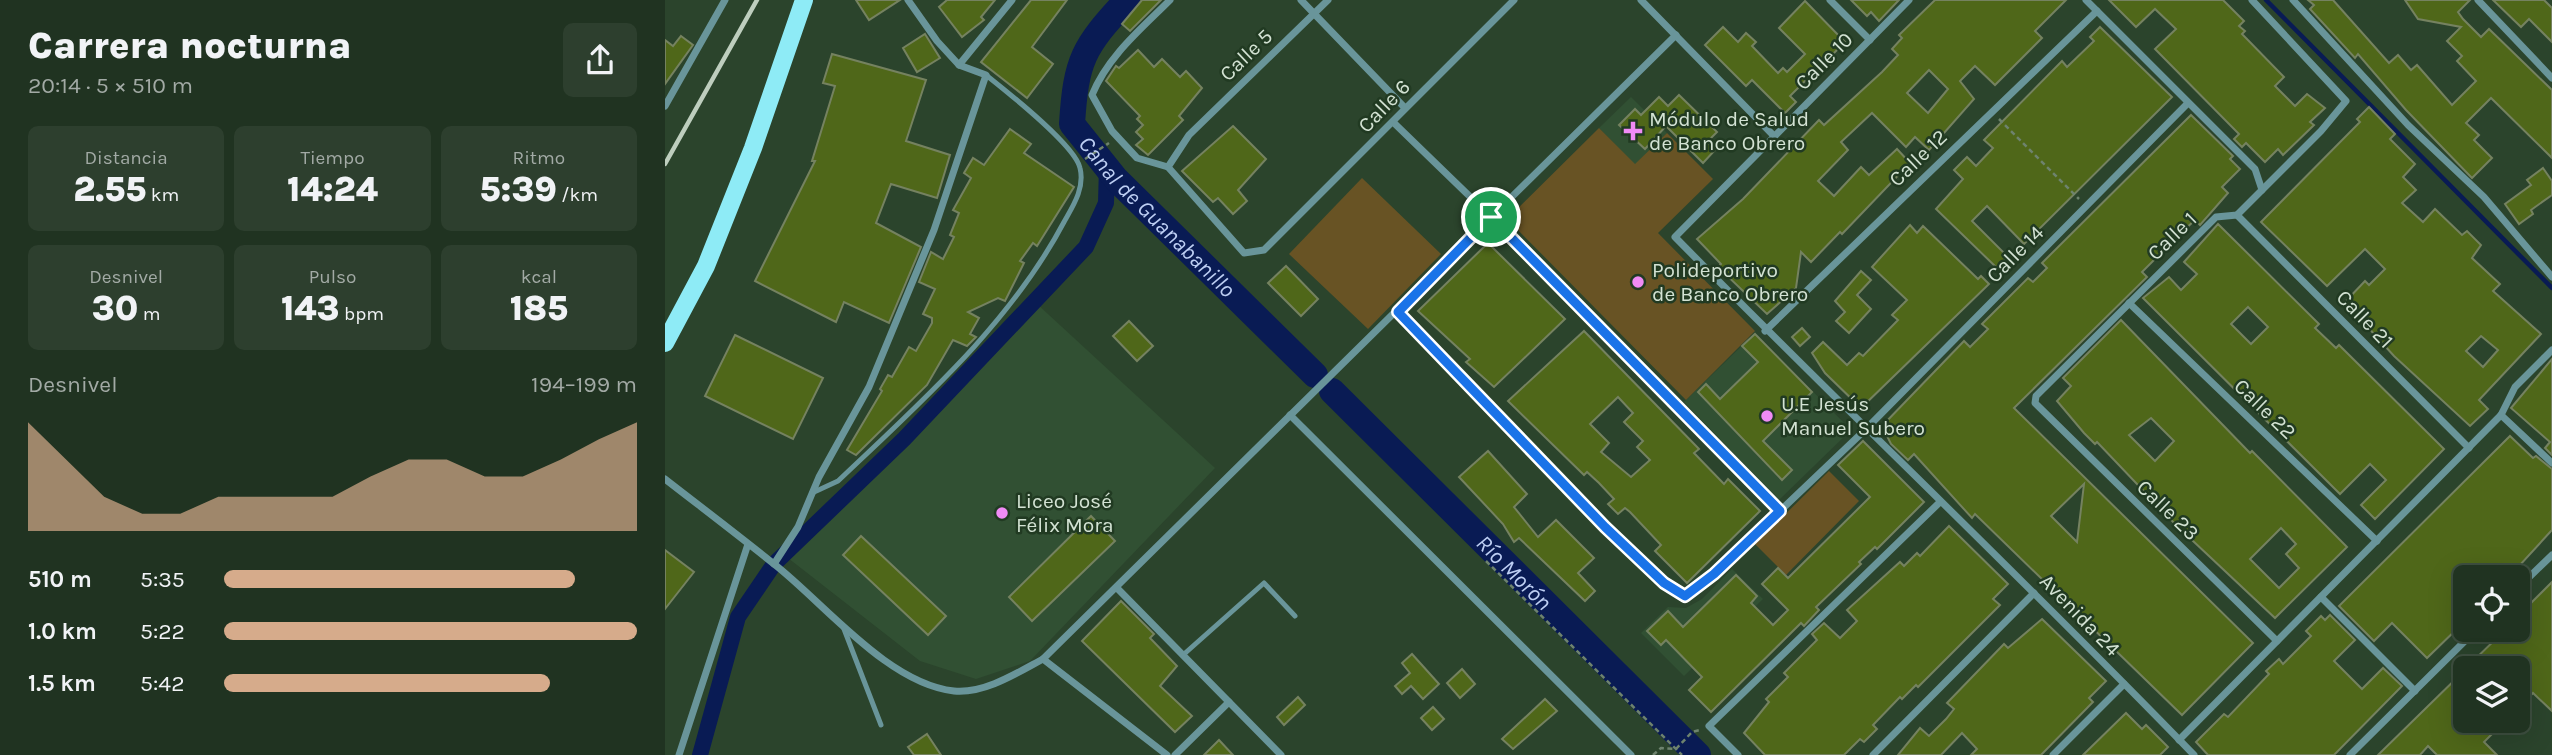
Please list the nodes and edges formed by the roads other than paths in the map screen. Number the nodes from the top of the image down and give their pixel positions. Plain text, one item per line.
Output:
1 (725, 0) edge
2 (804, 0) edge
3 (908, 0) edge
4 (1012, 0) edge
5 (1170, 0) edge
6 (1301, 0) edge
7 (1328, 0) edge
8 (1514, 0) edge
9 (1641, 0) edge
10 (1830, 0) edge
11 (1909, 0) edge
12 (2086, 0) edge
13 (2252, 0) edge
14 (2293, 0) edge
15 (2478, 0) edge
16 (2097, 11) junction
17 (1314, 13) junction
18 (1676, 35) junction
19 (1870, 40) junction
20 (959, 65) junction
21 (986, 75) junction
22 (2552, 78) edge
23 (2187, 104) junction
24 (665, 106) edge
25 (1405, 108) junction
26 (1393, 122) junction
27 (1774, 136) junction
28 (1168, 167) junction
29 (2262, 190) junction
30 (2237, 215) junction
31 (1491, 217) junction
32 (1675, 237) joint
33 (2552, 277) edge
34 (2129, 303) junction
35 (1398, 312) junction
36 (1765, 331) junction
37 (665, 343) edge
38 (2552, 350) edge
39 (2035, 403) joint
40 (1290, 415) junction
41 (2501, 415) junction
42 (1866, 429) junction
43 (2469, 448) junction
44 (2552, 463) edge
45 (665, 479) edge
46 (813, 493) junction
47 (1940, 502) junction
48 (1780, 511) junction
49 (2377, 541) junction
50 (748, 544) junction
51 (2552, 555) edge
52 (774, 564) junction
53 (2530, 576) edge
54 (1117, 588) junction
55 (2034, 593) junction
56 (2321, 597) junction
57 (1295, 616) dead end
58 (842, 623) junction
59 (2277, 641) junction
60 (2464, 642) edge
61 (1183, 656) junction
62 (1043, 659) junction
63 (2124, 684) junction
64 (2415, 691) junction
65 (1229, 702) junction
66 (881, 725) dead end
67 (2179, 740) junction
68 (679, 755) edge
69 (1167, 755) edge
70 (1175, 755) edge
71 (1281, 755) edge
72 (1631, 755) edge
73 (1738, 755) edge
74 (1873, 755) edge
75 (2053, 755) edge
76 (2194, 755) edge
77 (2350, 755) edge

1 - 24 street
2 - 37 main road
3 - 20 street
4 - 20 street
5 - 28 street
6 - 17 street
7 - 17 street, Calle 5
8 - 25 street, Calle 6
9 - 18 street
10 - 19 street
11 - 19 street, Calle 10
12 - 16 street
13 - 29 street, Calle 1
14 - 33 street
15 - 22 street
16 - 23 street
16 - 36 street, Calle 12
17 - 25 street
17 - 28 street, Calle 5
18 - 27 street
18 - 31 street
19 - 27 street, Calle 10
20 - 21 street
21 - 46 street
21 - 46 lane
23 - 29 street
23 - 42 street, Calle 14
25 - 26 street, Calle 6
26 - 28 street, Calle 6
26 - 31 street
27 - 32 street, Calle 10
29 - 30 street, Calle 1
30 - 34 street, Calle 1
30 - 43 street, Calle 21
31 - 35 street
31 - 48 street
32 - 36 street, Avenida 24
34 - 39 street, Calle 1
34 - 49 street, Calle 22
35 - 40 street
35 - 48 street, Calle 14
36 - 42 street, Avenida 24
38 - 41 street
39 - 59 street, Calle 23
40 - 54 street
40 - 72 street
41 - 43 street
41 - 44 street
42 - 47 street, Avenida 24
42 - 48 street, Calle 14
43 - 49 street
45 - 50 street
46 - 52 street
47 - 55 street, Avenida 24
47 - 73 street
49 - 56 street
50 - 52 street
50 - 68 street
51 - 53 street
52 - 58 street
54 - 61 street
54 - 62 street
55 - 63 street, Avenida 24
55 - 74 street
56 - 59 street
56 - 64 street
57 - 61 lane
58 - 62 street
58 - 66 lane
59 - 67 street
60 - 64 street
61 - 65 street
62 - 69 street
63 - 67 street, Avenida 24
63 - 75 street
64 - 77 street
65 - 70 street
65 - 71 street
67 - 76 street, Avenida 24

